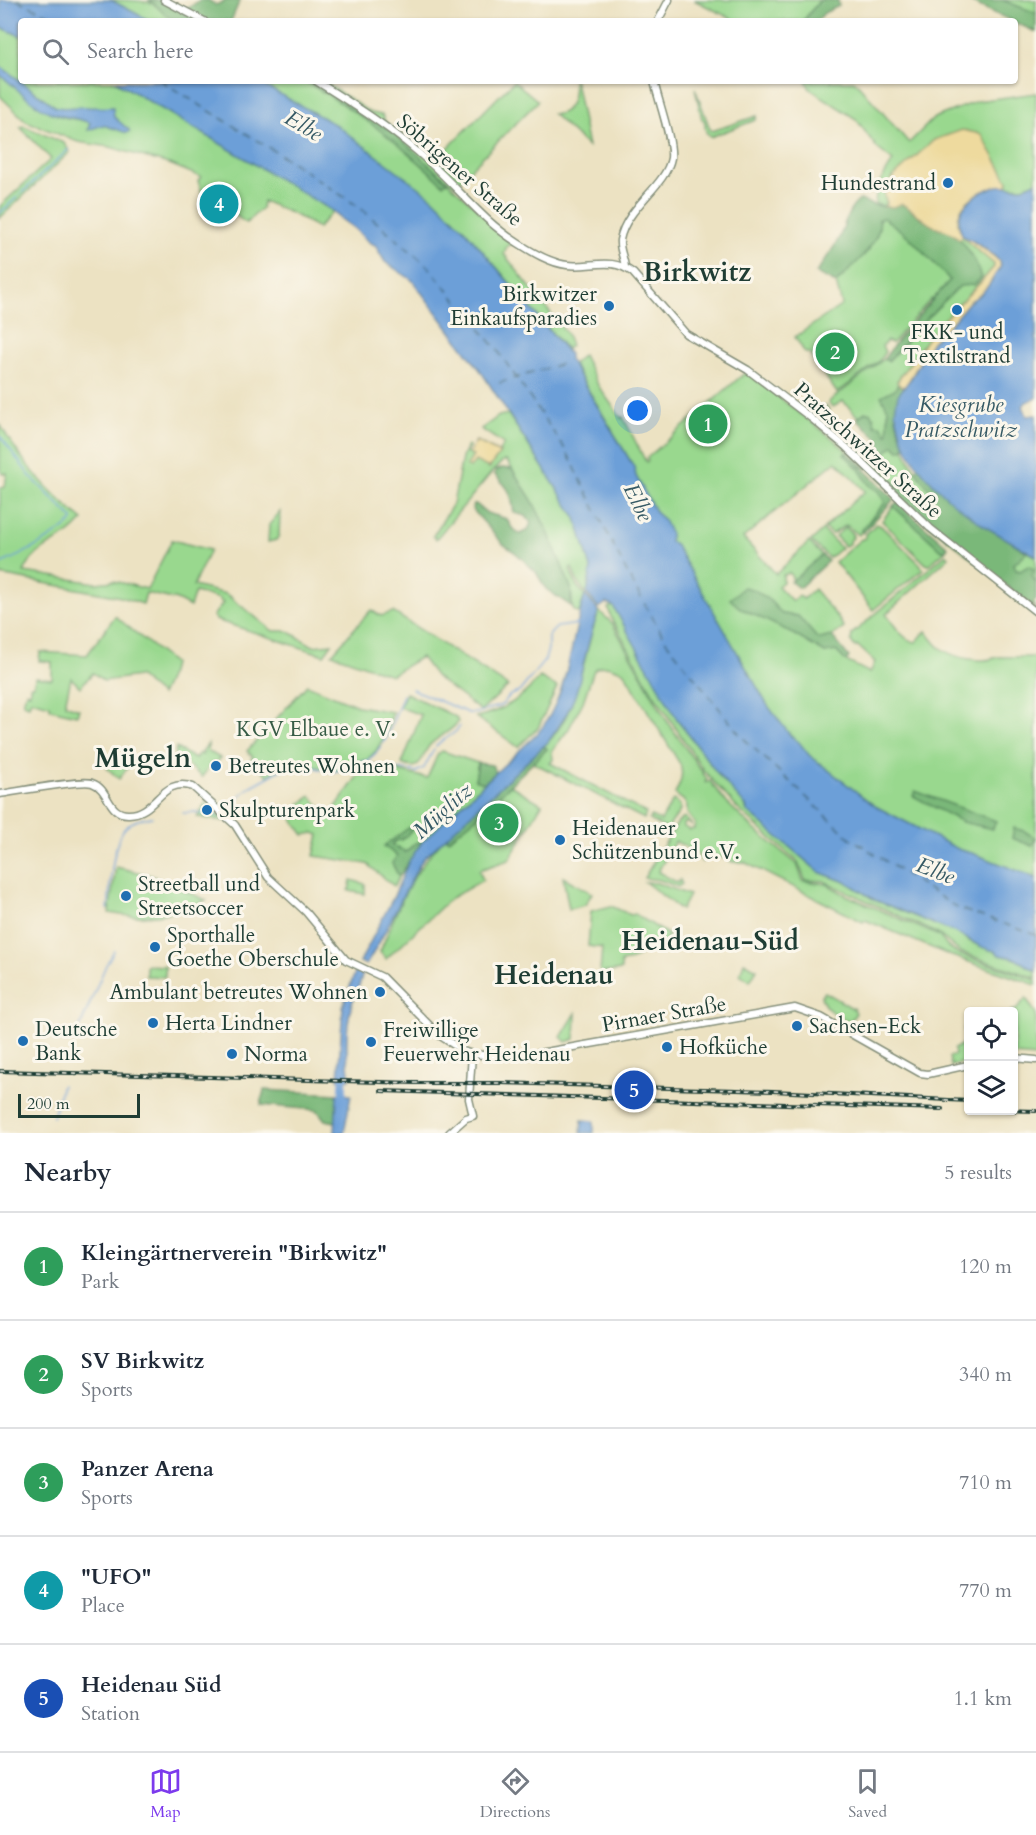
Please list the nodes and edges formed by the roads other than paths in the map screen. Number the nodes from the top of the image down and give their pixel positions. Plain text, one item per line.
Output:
1 (164, 0) edge
2 (669, 0) edge
3 (198, 18) edge
4 (660, 18) edge
5 (321, 84) edge
6 (655, 84) edge
7 (625, 267) junction
8 (1036, 612) edge
9 (0, 794) edge
10 (472, 1054) junction
11 (1018, 1058) edge
12 (1036, 1060) edge
13 (964, 1066) edge
14 (449, 1133) edge

1 - 3 street
2 - 4 street
5 - 7 street, Söbrigener Straße
6 - 7 street
7 - 8 street, Pratzschwitzer Straße
9 - 10 street, Pirnaer Straße
10 - 13 street, Pirnaer Straße
10 - 14 street
11 - 12 street

